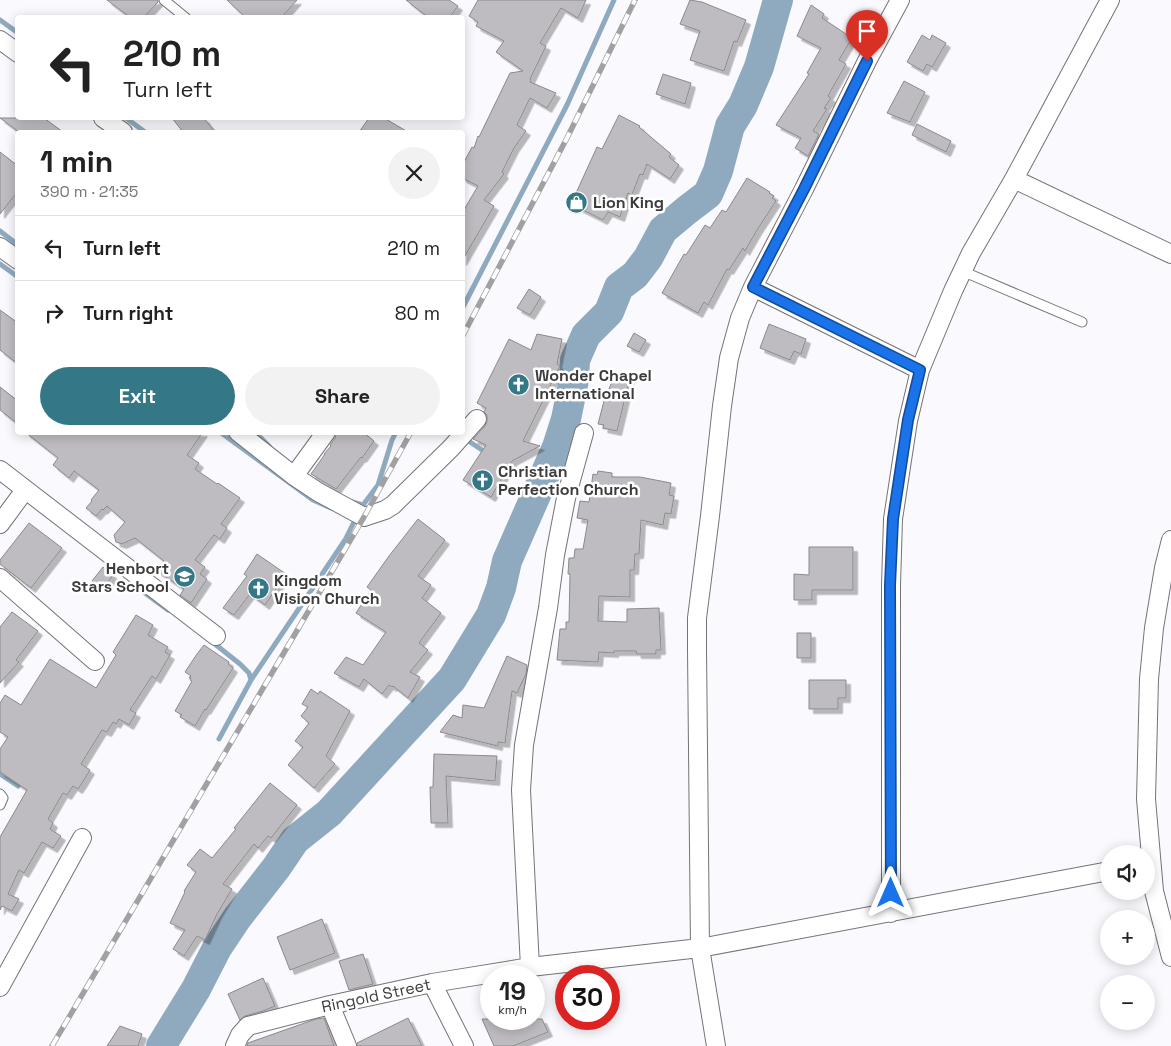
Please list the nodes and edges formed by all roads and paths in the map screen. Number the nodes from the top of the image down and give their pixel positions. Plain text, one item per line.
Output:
1 (164, 0) edge
2 (900, 0) edge
3 (1110, 0) edge
4 (182, 15) edge
5 (0, 40) edge
6 (15, 51) edge
7 (106, 120) edge
8 (120, 130) edge
9 (1014, 179) junction
10 (0, 247) edge
11 (1171, 254) edge
12 (15, 258) edge
13 (962, 272) junction
14 (753, 287) junction
15 (1082, 322) dead end
16 (920, 370) junction
17 (477, 419) dead end
18 (465, 432) edge
19 (584, 434) dead end
20 (242, 435) edge
21 (324, 435) edge
22 (463, 435) edge
23 (0, 470) edge
24 (294, 476) junction
25 (25, 490) junction
26 (0, 524) edge
27 (1171, 540) edge
28 (0, 578) edge
29 (216, 636) dead end
30 (95, 661) dead end
31 (0, 794) edge
32 (0, 805) edge
33 (82, 838) dead end
34 (1148, 845) edge
35 (1100, 873) edge
36 (1155, 895) edge
37 (891, 912) junction
38 (700, 948) junction
39 (1171, 957) edge
40 (530, 965) edge
41 (545, 965) edge
42 (480, 975) edge
43 (432, 983) junction
44 (0, 986) edge
45 (330, 1004) junction
46 (234, 1046) edge
47 (347, 1046) edge
48 (464, 1046) edge
49 (716, 1046) edge

1 - 4 lane
2 - 14 street
3 - 9 street
5 - 6 street
7 - 8 street
9 - 11 street
9 - 13 street
10 - 12 street
13 - 15 lane
13 - 16 street
14 - 16 street
14 - 38 street
16 - 37 street
17 - 18 street
19 - 40 street
20 - 24 street
21 - 24 street
22 - 24 street
23 - 25 street
25 - 26 street
25 - 29 street
27 - 34 street
28 - 30 street
31 - 32 lane
33 - 44 street
35 - 37 street, Ringold Street
36 - 39 street
37 - 38 street, Ringold Street
38 - 41 street, Ringold Street
38 - 49 street
42 - 43 street, Ringold Street
43 - 45 street, Ringold Street
43 - 48 street
45 - 46 street, Ringold Street
45 - 47 street

